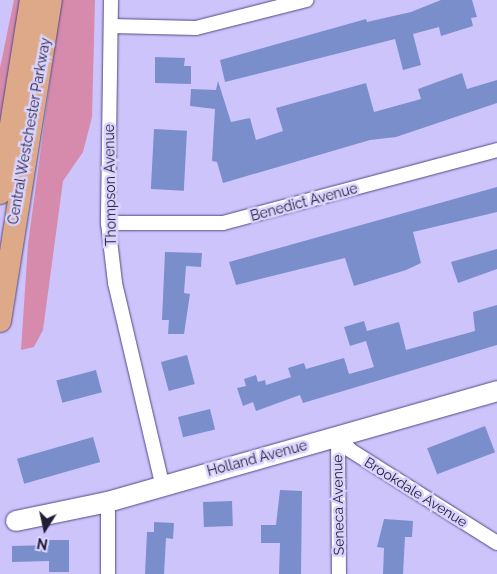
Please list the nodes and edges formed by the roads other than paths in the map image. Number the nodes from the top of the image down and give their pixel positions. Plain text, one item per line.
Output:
1 (31, 0) edge
2 (51, 0) edge
3 (111, 0) edge
4 (303, 0) edge
5 (111, 26) junction
6 (497, 150) edge
7 (0, 193) edge
8 (108, 223) junction
9 (0, 321) edge
10 (497, 391) edge
11 (338, 436) junction
12 (162, 484) junction
13 (108, 502) junction
14 (16, 521) dead end
15 (497, 543) edge
16 (108, 574) edge
17 (339, 574) edge

1 - 7 main road, Central Westchester Parkway
2 - 9 main road, Central Westchester Parkway
3 - 5 street, Thompson Avenue
4 - 5 street
5 - 8 street, Thompson Avenue
6 - 8 street, Benedict Avenue
8 - 12 street, Thompson Avenue
10 - 11 street, Holland Avenue
11 - 12 street, Holland Avenue
11 - 15 street, Brookdale Avenue
11 - 17 street, Seneca Avenue
12 - 13 street, Holland Avenue
13 - 14 street, Holland Avenue
13 - 16 street

